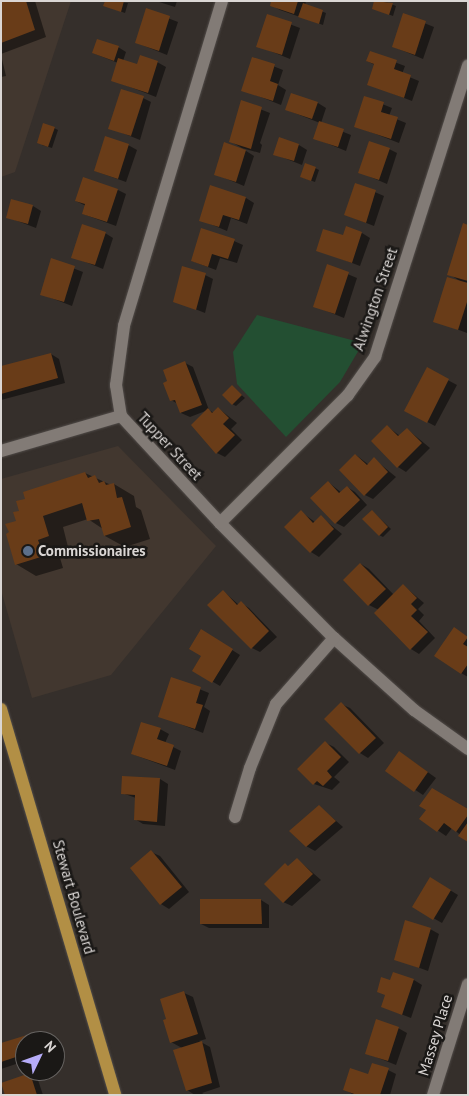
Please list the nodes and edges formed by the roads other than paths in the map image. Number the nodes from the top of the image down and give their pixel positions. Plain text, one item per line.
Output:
1 (222, 1) edge
2 (467, 67) edge
3 (120, 416) junction
4 (1, 451) edge
5 (220, 523) junction
6 (334, 638) junction
7 (1, 709) edge
8 (468, 749) edge
9 (235, 817) dead end
10 (468, 984) edge
11 (115, 1095) edge
12 (433, 1095) edge

1 - 3 street, Tupper Street
2 - 5 street, Alwington Street
3 - 4 street
3 - 5 street, Tupper Street
5 - 6 street, Tupper Street
6 - 8 street, Tupper Street
6 - 9 street
7 - 11 main road, Stewart Boulevard
10 - 12 street, Massey Place

